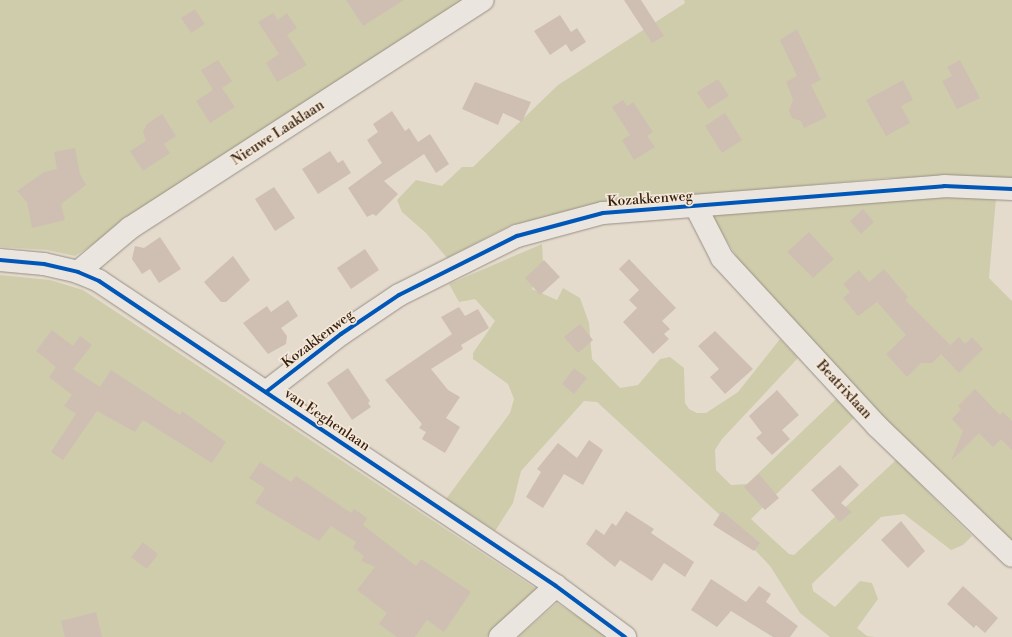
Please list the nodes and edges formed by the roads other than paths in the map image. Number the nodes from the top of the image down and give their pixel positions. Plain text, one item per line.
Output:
1 (483, 0) edge
2 (1012, 189) edge
3 (696, 206) junction
4 (0, 260) edge
5 (78, 272) junction
6 (266, 392) junction
7 (1012, 556) edge
8 (556, 586) junction
9 (500, 637) edge
10 (625, 637) edge

1 - 5 street, Nieuwe Laaklaan
2 - 3 street, Kozakkenweg
3 - 6 street, Kozakkenweg
3 - 7 street, Beatrixlaan
4 - 5 street, van Eeghenlaan
5 - 6 street, van Eeghenlaan
6 - 8 street, van Eeghenlaan
8 - 9 street
8 - 10 street, van Eeghenlaan

